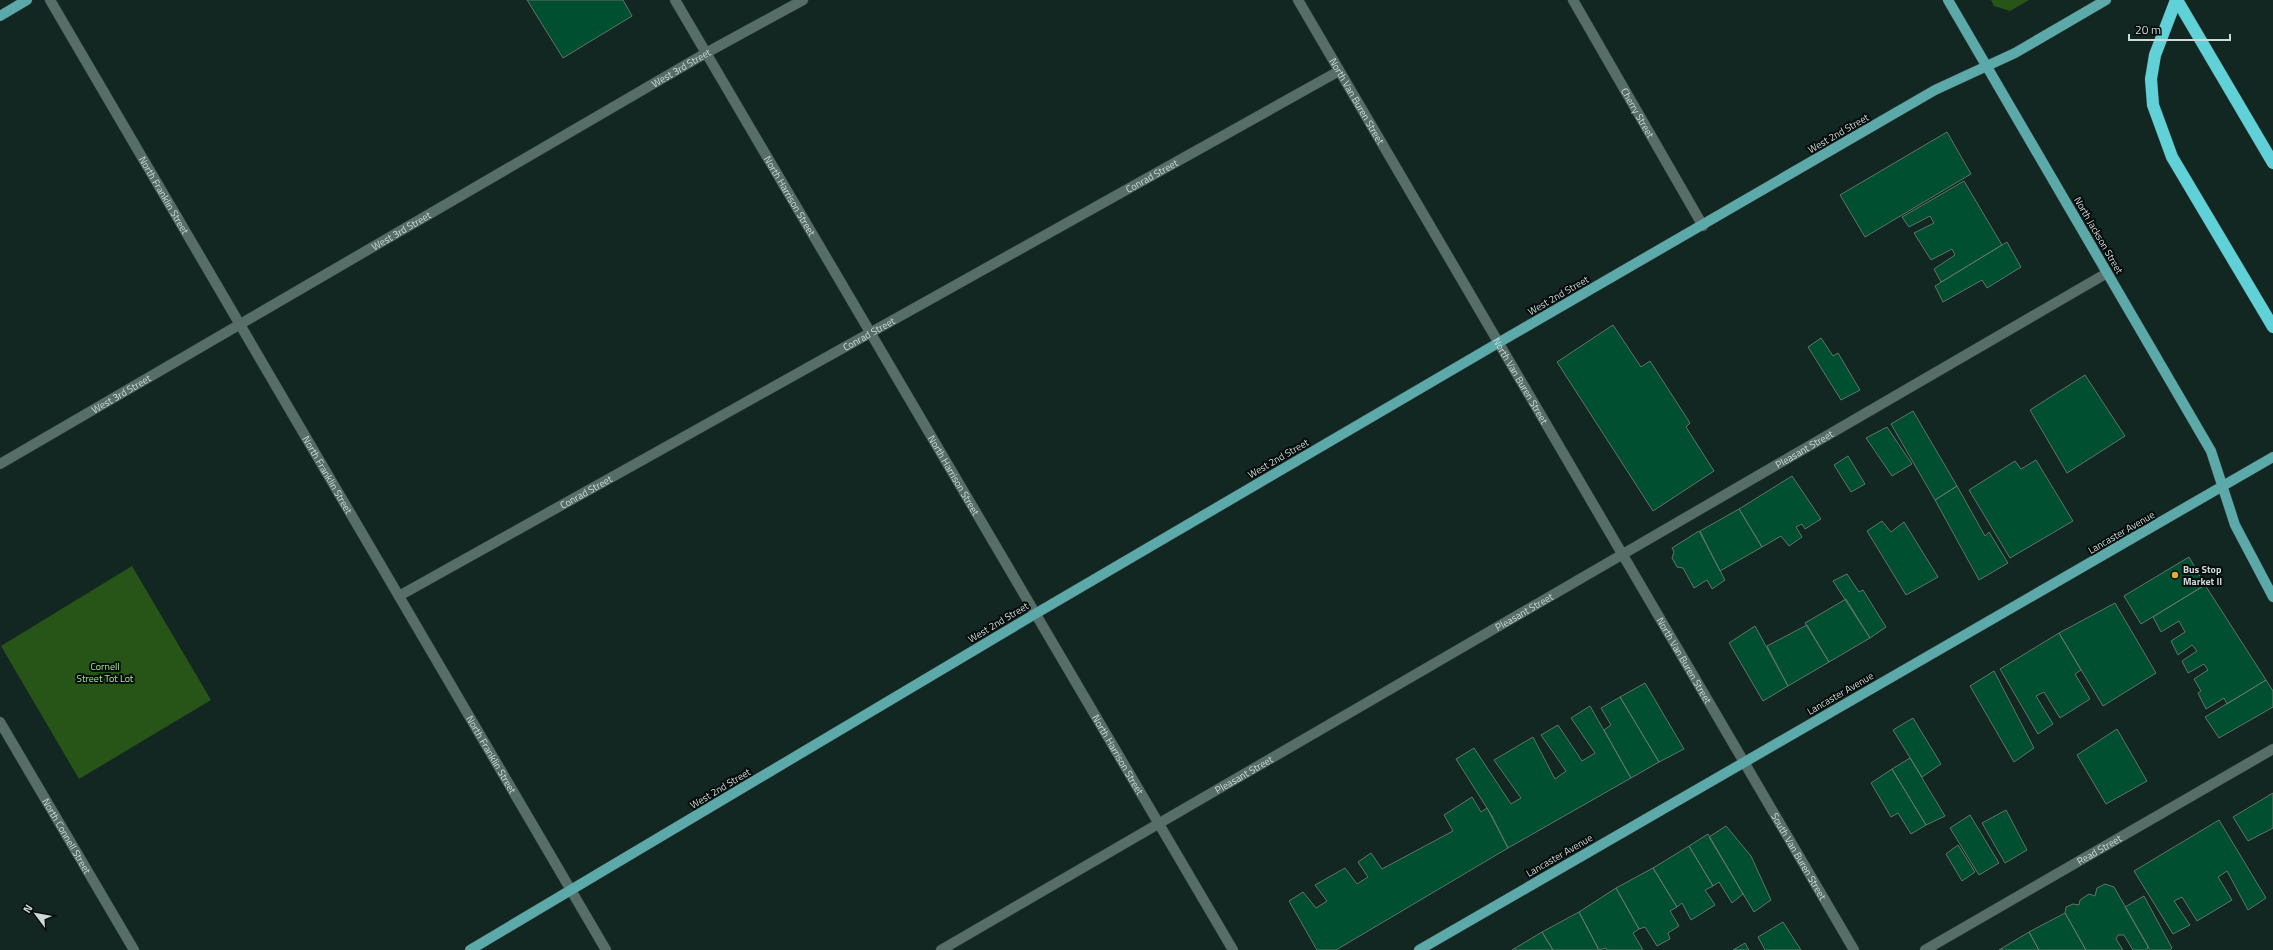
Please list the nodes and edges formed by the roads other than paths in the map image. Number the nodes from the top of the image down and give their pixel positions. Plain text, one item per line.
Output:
1 (27, 0) edge
2 (50, 0) edge
3 (675, 0) edge
4 (803, 0) edge
5 (1298, 0) edge
6 (1573, 0) edge
7 (1948, 0) edge
8 (2106, 0) edge
9 (2176, 0) edge
10 (0, 16) edge
11 (706, 54) junction
12 (1986, 66) junction
13 (1339, 71) junction
14 (2273, 163) edge
15 (1703, 226) junction
16 (2107, 273) junction
17 (240, 325) junction
18 (2273, 327) edge
19 (870, 332) junction
20 (1498, 343) junction
21 (2273, 457) edge
22 (0, 464) edge
23 (2223, 486) junction
24 (1622, 554) junction
25 (399, 596) junction
26 (2273, 597) edge
27 (1035, 614) junction
28 (0, 722) edge
29 (2273, 749) edge
30 (1744, 762) junction
31 (1159, 823) junction
32 (571, 891) junction
33 (134, 950) edge
34 (470, 950) edge
35 (606, 950) edge
36 (941, 950) edge
37 (1233, 950) edge
38 (1419, 950) edge
39 (1854, 950) edge
40 (1925, 950) edge

1 - 10 main road
2 - 17 street, North Franklin Street
3 - 11 street, North Harrison Street
4 - 11 street, West 3rd Street
5 - 13 street, North Van Buren Street
6 - 15 street, Cherry Street
7 - 12 main road, North Jackson Street
8 - 12 main road, West 2nd Street
9 - 14 highway
9 - 18 highway
11 - 17 street, West 3rd Street
11 - 19 street, North Harrison Street
12 - 15 main road, West 2nd Street
12 - 16 main road, North Jackson Street
13 - 19 street, Conrad Street
13 - 20 street, North Van Buren Street
15 - 20 main road, West 2nd Street
16 - 23 main road, North Jackson Street
16 - 24 street, Pleasant Street
17 - 22 street, West 3rd Street
17 - 25 street, North Franklin Street
19 - 25 street, Conrad Street
19 - 27 street, North Harrison Street
20 - 24 street, North Van Buren Street
20 - 27 main road, West 2nd Street
21 - 23 main road, Lancaster Avenue
23 - 26 main road, North Jackson Street
23 - 30 main road, Lancaster Avenue
24 - 30 street, North Van Buren Street
24 - 31 street, Pleasant Street
25 - 32 street, North Franklin Street
27 - 31 street, North Harrison Street
27 - 32 main road, West 2nd Street
28 - 33 street, North Connell Street
29 - 40 street, Read Street
30 - 38 main road, Lancaster Avenue
30 - 39 street, South Van Buren Street
31 - 36 street, Pleasant Street
31 - 37 street, North Harrison Street
32 - 34 main road, West 2nd Street
32 - 35 street, North Franklin Street

